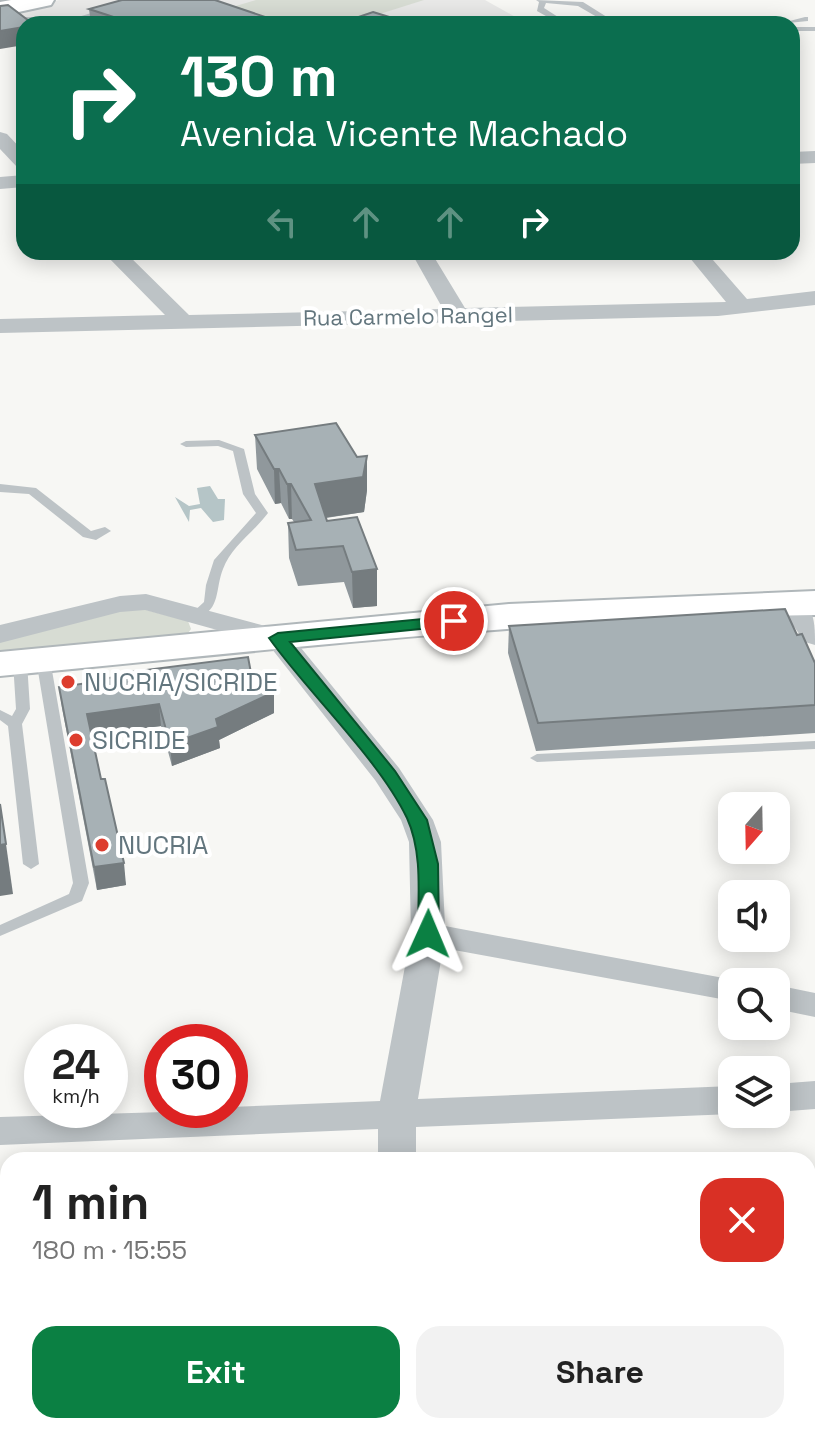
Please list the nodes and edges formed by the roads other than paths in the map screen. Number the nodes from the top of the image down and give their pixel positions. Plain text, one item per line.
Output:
1 (43, 0) edge
2 (94, 0) edge
3 (143, 0) edge
4 (541, 0) edge
5 (116, 8) junction
6 (16, 15) edge
7 (93, 16) edge
8 (552, 16) edge
9 (600, 16) edge
10 (805, 19) dead end
11 (800, 20) edge
12 (0, 138) edge
13 (16, 155) edge
14 (121, 260) edge
15 (426, 260) edge
16 (702, 260) edge
17 (815, 298) edge
18 (742, 307) junction
19 (458, 315) junction
20 (184, 322) junction
21 (0, 326) edge
22 (186, 444) dead end
23 (0, 488) edge
24 (80, 529) dead end
25 (803, 603) edge
26 (198, 614) junction
27 (815, 636) edge
28 (278, 638) junction
29 (16, 655) edge
30 (0, 714) edge
31 (15, 724) junction
32 (815, 745) edge
33 (537, 758) dead end
34 (31, 864) dead end
35 (0, 931) edge
36 (428, 934) junction
37 (718, 986) edge
38 (790, 1000) edge
39 (815, 1005) edge
40 (815, 1095) edge
41 (790, 1097) edge
42 (718, 1101) edge
43 (397, 1113) junction
44 (0, 1131) edge
45 (397, 1152) edge

1 - 6 street
2 - 5 lane
3 - 5 lane
4 - 8 lane
4 - 9 lane
5 - 7 lane
10 - 11 lane
12 - 13 street
14 - 20 street
15 - 19 street
16 - 18 street
17 - 18 street, Rua Carmelo Rangel
18 - 19 street, Rua Carmelo Rangel
19 - 20 street, Rua Carmelo Rangel
20 - 21 street, Rua Carmelo Rangel
22 - 26 lane
23 - 24 lane
25 - 27 street
25 - 28 street
26 - 28 street
26 - 29 street
28 - 29 street
28 - 36 street
29 - 31 lane
29 - 35 lane
30 - 31 lane
31 - 34 lane
32 - 33 lane
36 - 37 street
36 - 43 street
38 - 39 street
40 - 41 street
42 - 43 street
43 - 44 street
43 - 45 street

